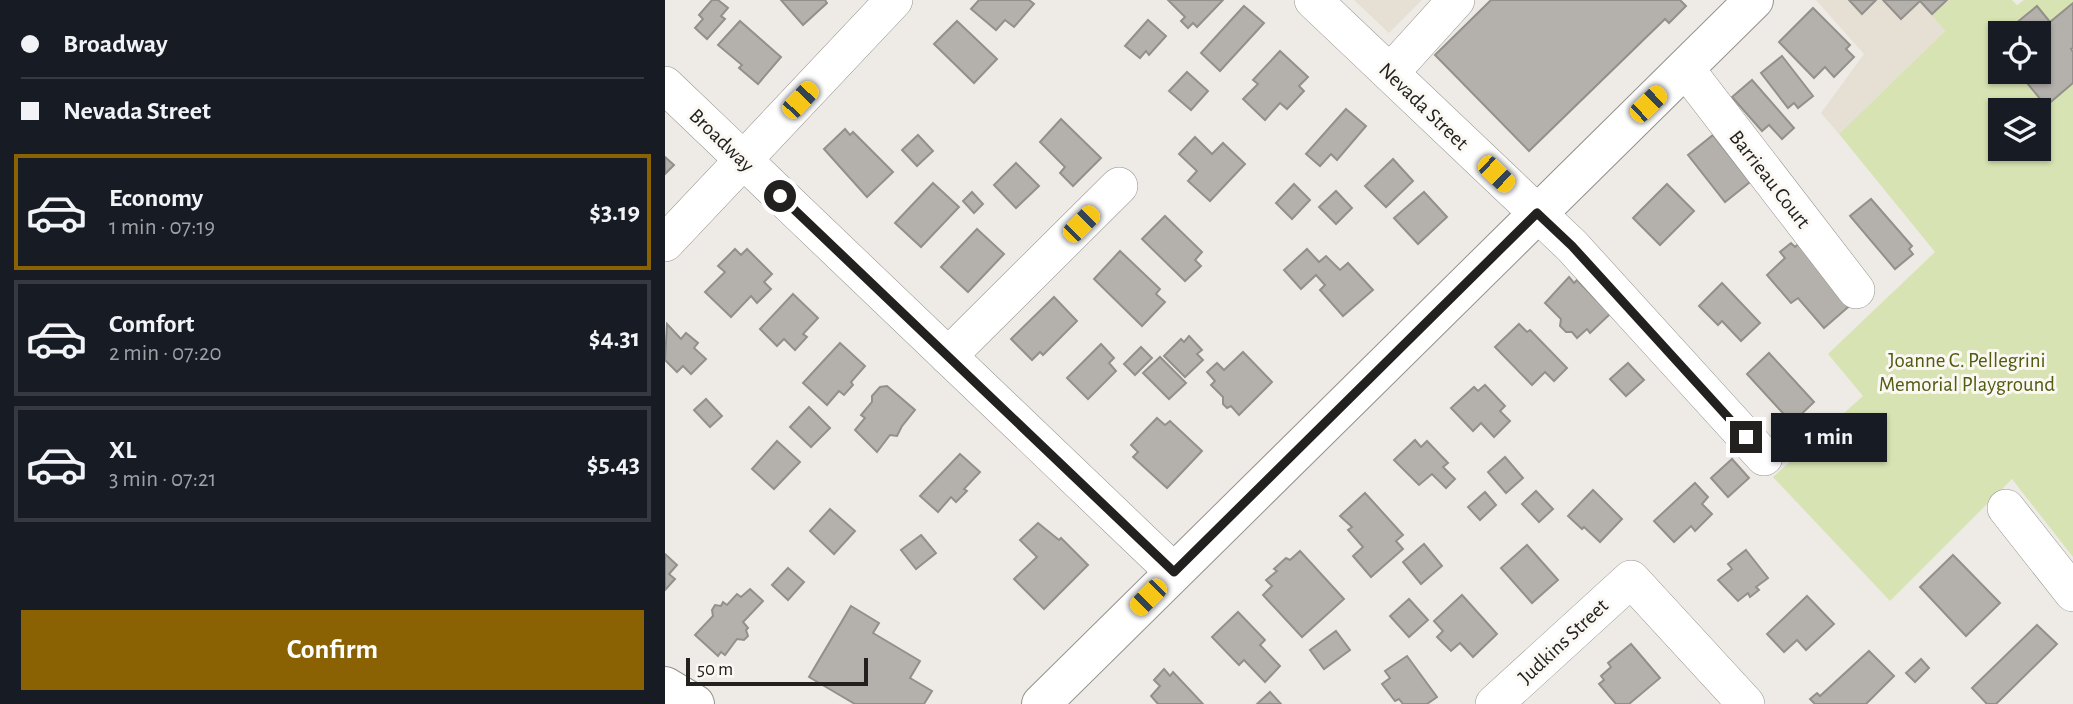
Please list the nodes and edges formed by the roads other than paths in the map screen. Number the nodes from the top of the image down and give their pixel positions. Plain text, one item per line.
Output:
1 (894, 0) edge
2 (1313, 0) edge
3 (1456, 0) edge
4 (1742, 4) edge
5 (1685, 68) junction
6 (1390, 73) junction
7 (665, 85) edge
8 (743, 160) junction
9 (1119, 186) dead end
10 (1537, 213) junction
11 (665, 243) edge
12 (1856, 290) dead end
13 (948, 356) junction
14 (1764, 457) dead end
15 (2006, 508) dead end
16 (1174, 572) junction
17 (2073, 593) edge
18 (665, 686) edge
19 (695, 704) edge
20 (1041, 704) edge
21 (1495, 704) edge
22 (1746, 704) edge

1 - 8 street
2 - 6 street, Nevada Street
3 - 6 street
4 - 5 main road
5 - 10 main road
5 - 12 street, Barrieau Court
6 - 10 street, Nevada Street
7 - 8 street, Broadway
8 - 11 street
8 - 13 street, Broadway
9 - 13 street
10 - 14 street, Nevada Street
10 - 16 main road
13 - 16 street, Broadway
15 - 17 street
16 - 20 main road
18 - 19 main road
21 - 22 street, Judkins Street

